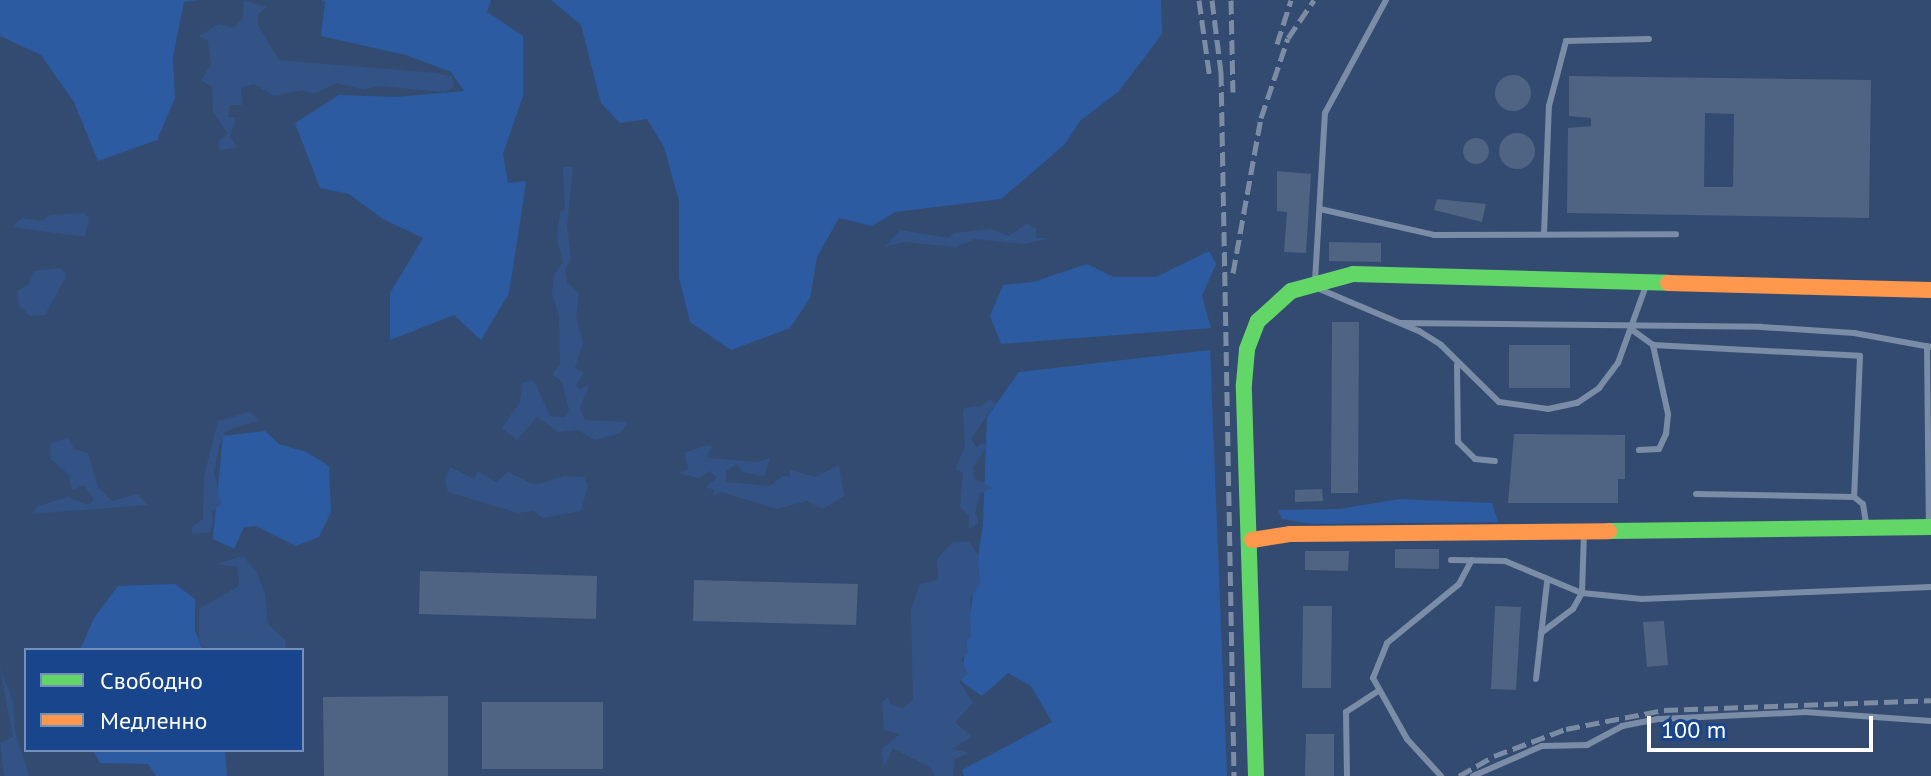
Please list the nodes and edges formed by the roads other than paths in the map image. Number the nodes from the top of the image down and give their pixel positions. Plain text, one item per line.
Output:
1 (1386, 0) edge
2 (1649, 39) dead end
3 (1320, 209) junction
4 (1544, 234) junction
5 (1676, 234) dead end
6 (1647, 282) junction
7 (1311, 283) junction
8 (1931, 290) edge
9 (1401, 323) junction
10 (1631, 329) junction
11 (1653, 345) junction
12 (1929, 346) edge
13 (1457, 365) junction
14 (1639, 450) dead end
15 (1495, 461) dead end
16 (1696, 494) dead end
17 (1854, 497) junction
18 (1930, 527) edge
19 (1866, 528) junction
20 (1584, 531) junction
21 (1252, 540) junction
22 (1451, 560) dead end
23 (1472, 560) junction
24 (1547, 582) junction
25 (1931, 587) edge
26 (1582, 593) junction
27 (1541, 633) junction
28 (1536, 679) dead end
29 (1377, 692) junction
30 (1931, 721) edge
31 (1256, 776) edge
32 (1347, 776) edge
33 (1441, 776) edge
34 (1473, 776) edge

1 - 3 lane
2 - 4 lane
3 - 4 lane
3 - 7 lane
4 - 5 lane
6 - 7 street
6 - 8 street
6 - 10 lane
7 - 9 lane
7 - 21 street
9 - 10 lane
9 - 13 lane
10 - 11 lane
10 - 12 lane
10 - 13 lane
11 - 14 lane
11 - 17 lane
12 - 18 lane
13 - 15 lane
16 - 17 lane
17 - 19 lane
18 - 19 street
19 - 20 street
20 - 21 street
20 - 26 lane
21 - 31 street
22 - 23 lane
23 - 24 lane
23 - 29 lane
24 - 26 lane
24 - 27 lane
25 - 26 lane
26 - 27 lane
27 - 28 lane
29 - 32 lane
29 - 33 lane
30 - 34 lane

